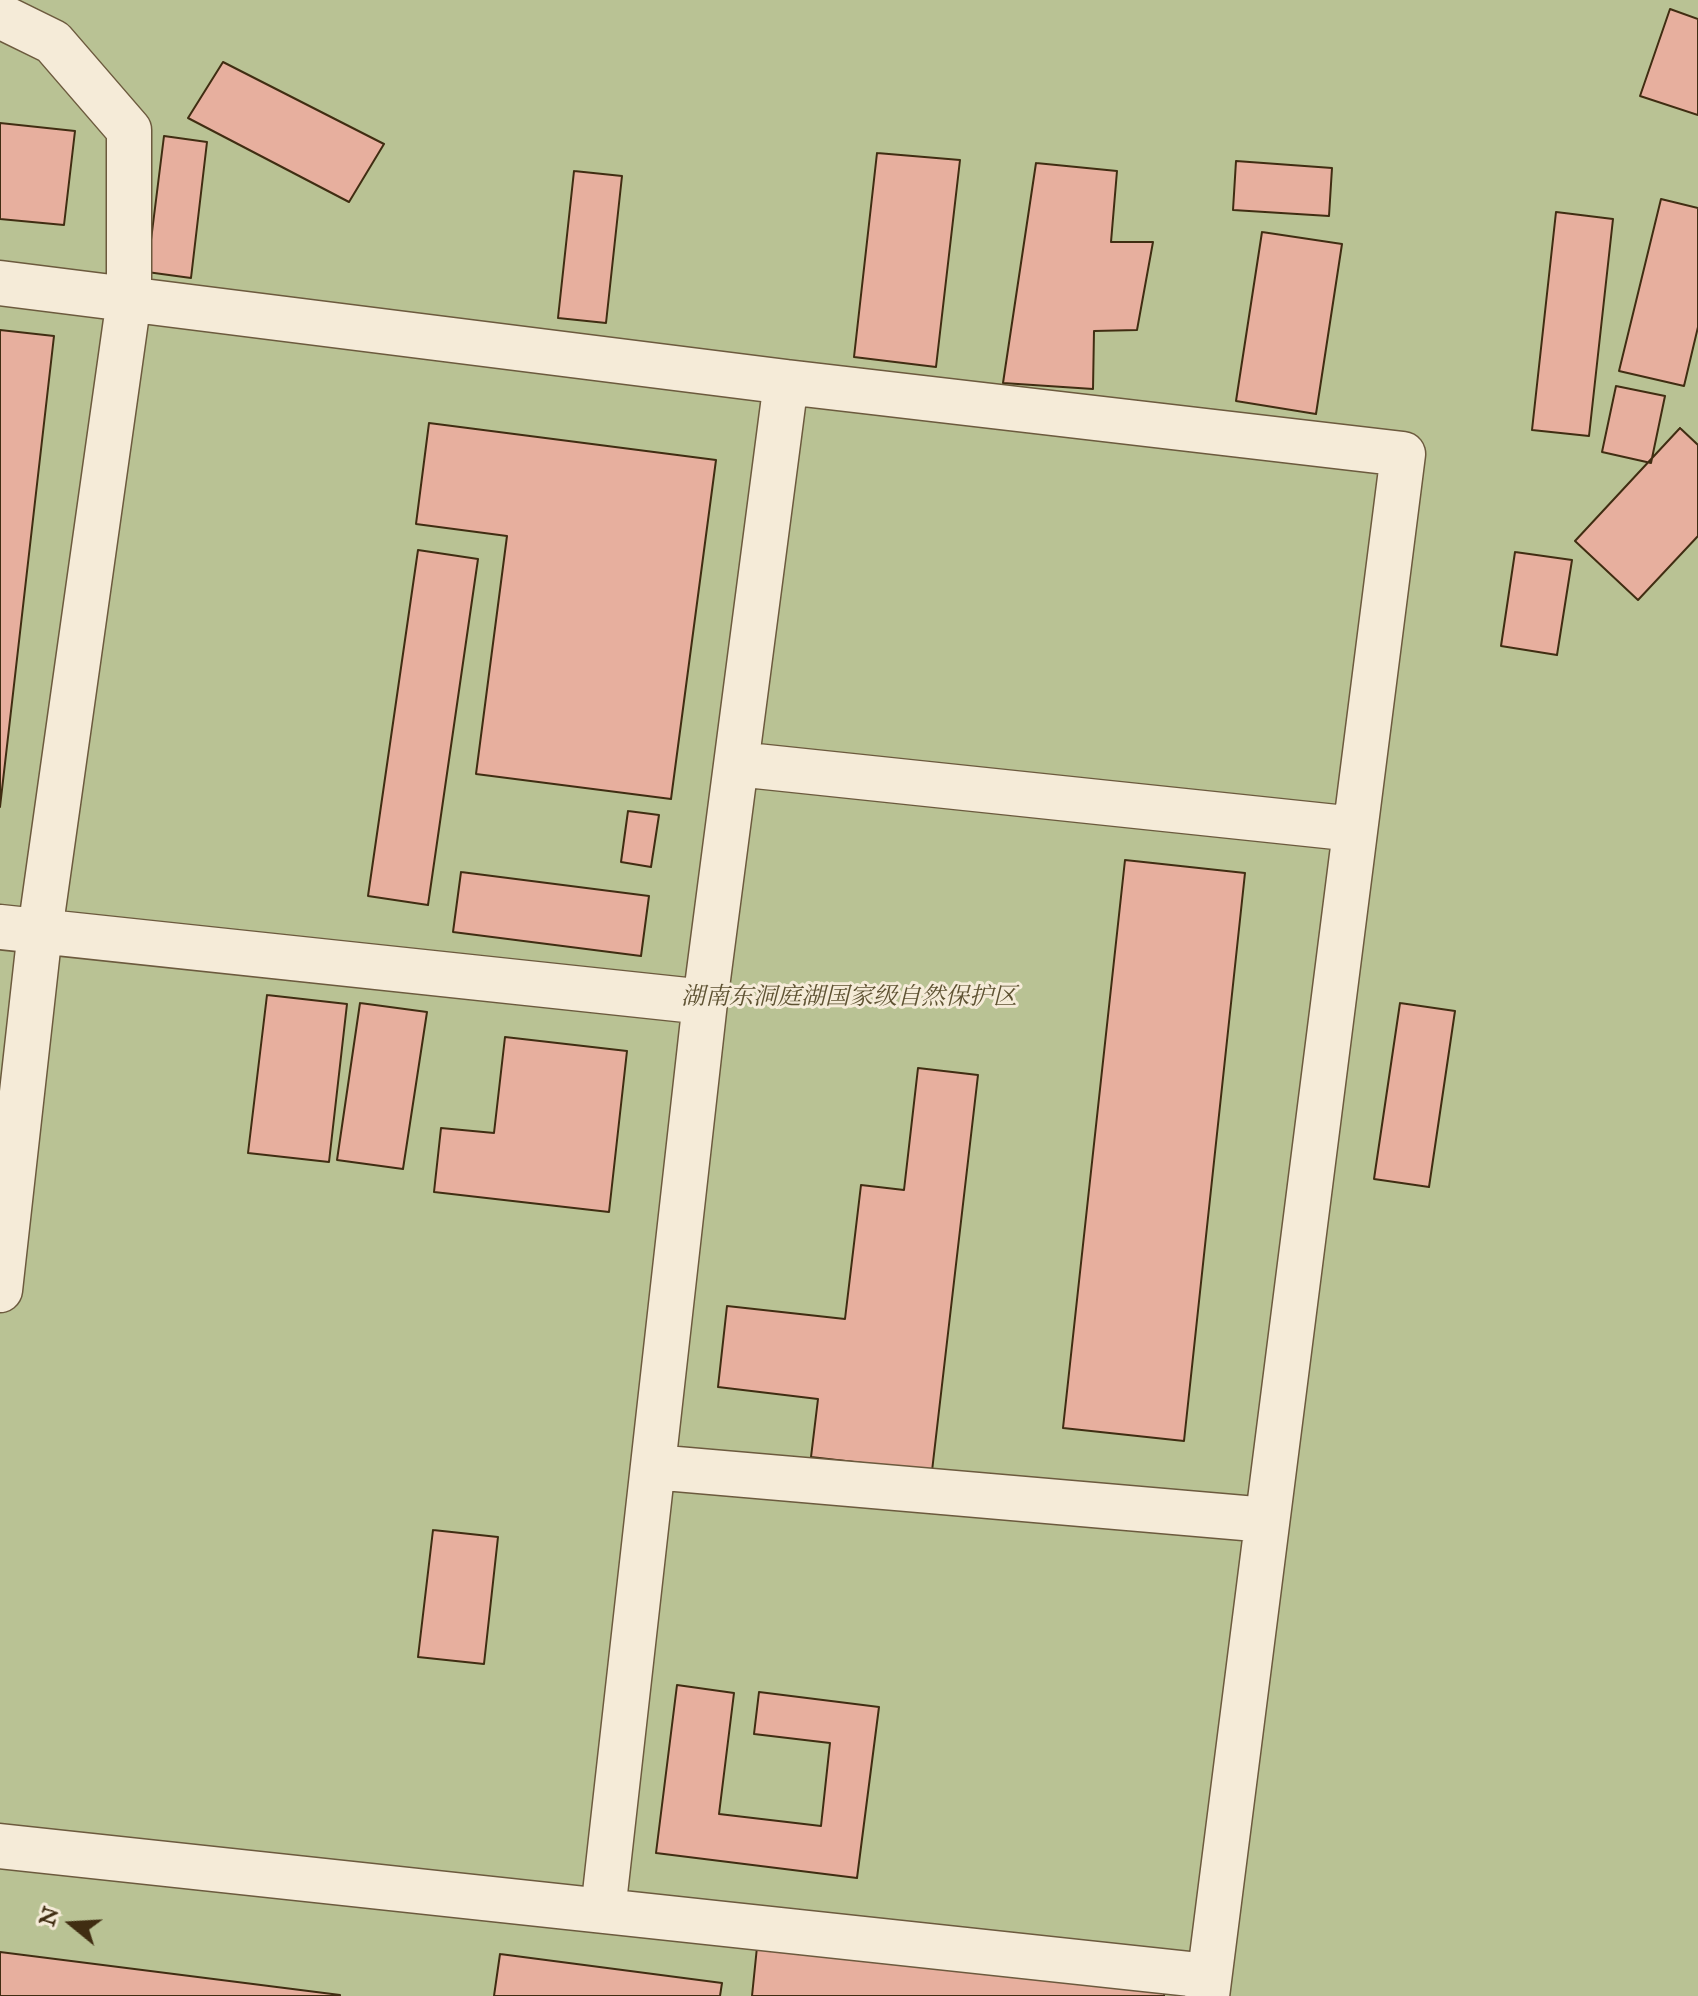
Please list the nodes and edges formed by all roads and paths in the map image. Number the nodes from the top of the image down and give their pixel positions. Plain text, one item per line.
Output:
1 (0, 16) edge
2 (0, 283) edge
3 (129, 299) junction
4 (786, 382) junction
5 (737, 764) junction
6 (1355, 829) junction
7 (20, 929) edge
8 (705, 1002) junction
9 (0, 1290) edge
10 (653, 1467) junction
11 (1267, 1520) junction
12 (0, 1846) edge
13 (603, 1911) junction
14 (1208, 1986) edge

1 - 3 street
2 - 3 street
3 - 4 street
3 - 7 street
4 - 5 street
4 - 6 street
5 - 6 street
5 - 8 street
6 - 11 street
7 - 8 street
7 - 9 street
8 - 10 street
10 - 11 street
10 - 13 street
11 - 14 street
12 - 13 street
13 - 14 street

